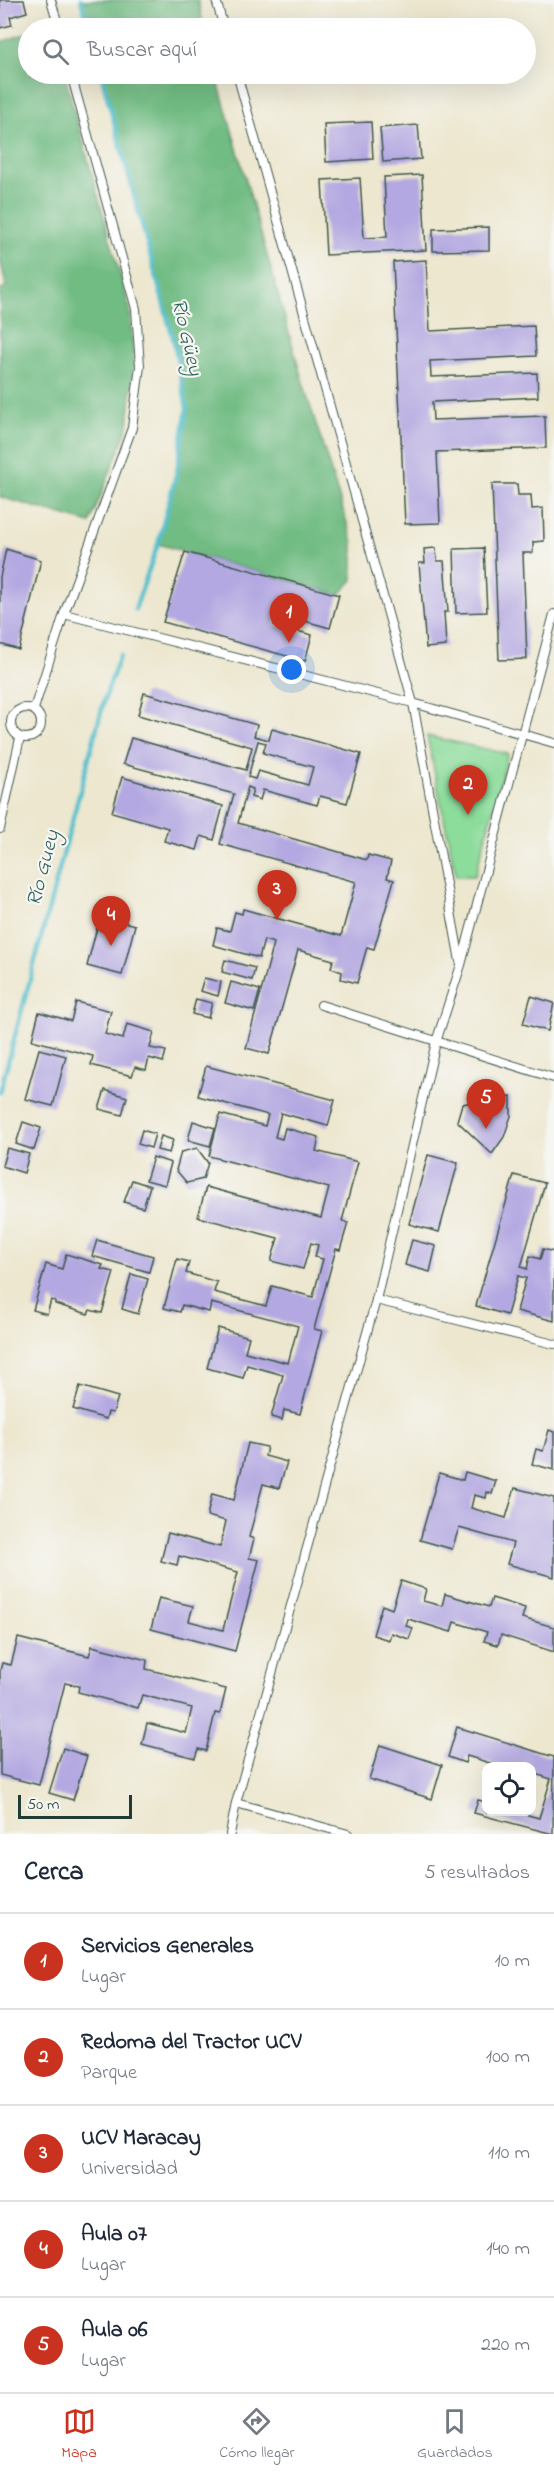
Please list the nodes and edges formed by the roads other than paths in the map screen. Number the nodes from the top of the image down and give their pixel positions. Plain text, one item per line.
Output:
1 (51, 0) edge
2 (216, 0) edge
3 (56, 18) edge
4 (221, 18) edge
5 (74, 84) edge
6 (240, 84) edge
7 (64, 614) junction
8 (554, 614) edge
9 (413, 703) junction
10 (34, 710) junction
11 (521, 734) junction
12 (20, 738) junction
13 (554, 743) edge
14 (0, 829) edge
15 (461, 965) junction
16 (321, 1005) dead end
17 (436, 1042) junction
18 (554, 1078) edge
19 (376, 1300) junction
20 (554, 1344) edge
21 (236, 1803) junction
22 (230, 1834) edge
23 (348, 1834) edge

1 - 3 lane
2 - 4 lane
5 - 7 lane
6 - 9 lane
7 - 9 lane
7 - 10 lane
8 - 11 lane
9 - 11 lane
9 - 15 lane
10 - 12 lane
10 - 12 lane
11 - 13 lane
11 - 15 lane
12 - 14 lane
15 - 17 lane
16 - 17 lane
17 - 18 lane
17 - 19 lane
19 - 20 lane
19 - 21 lane
21 - 22 lane
21 - 23 lane

